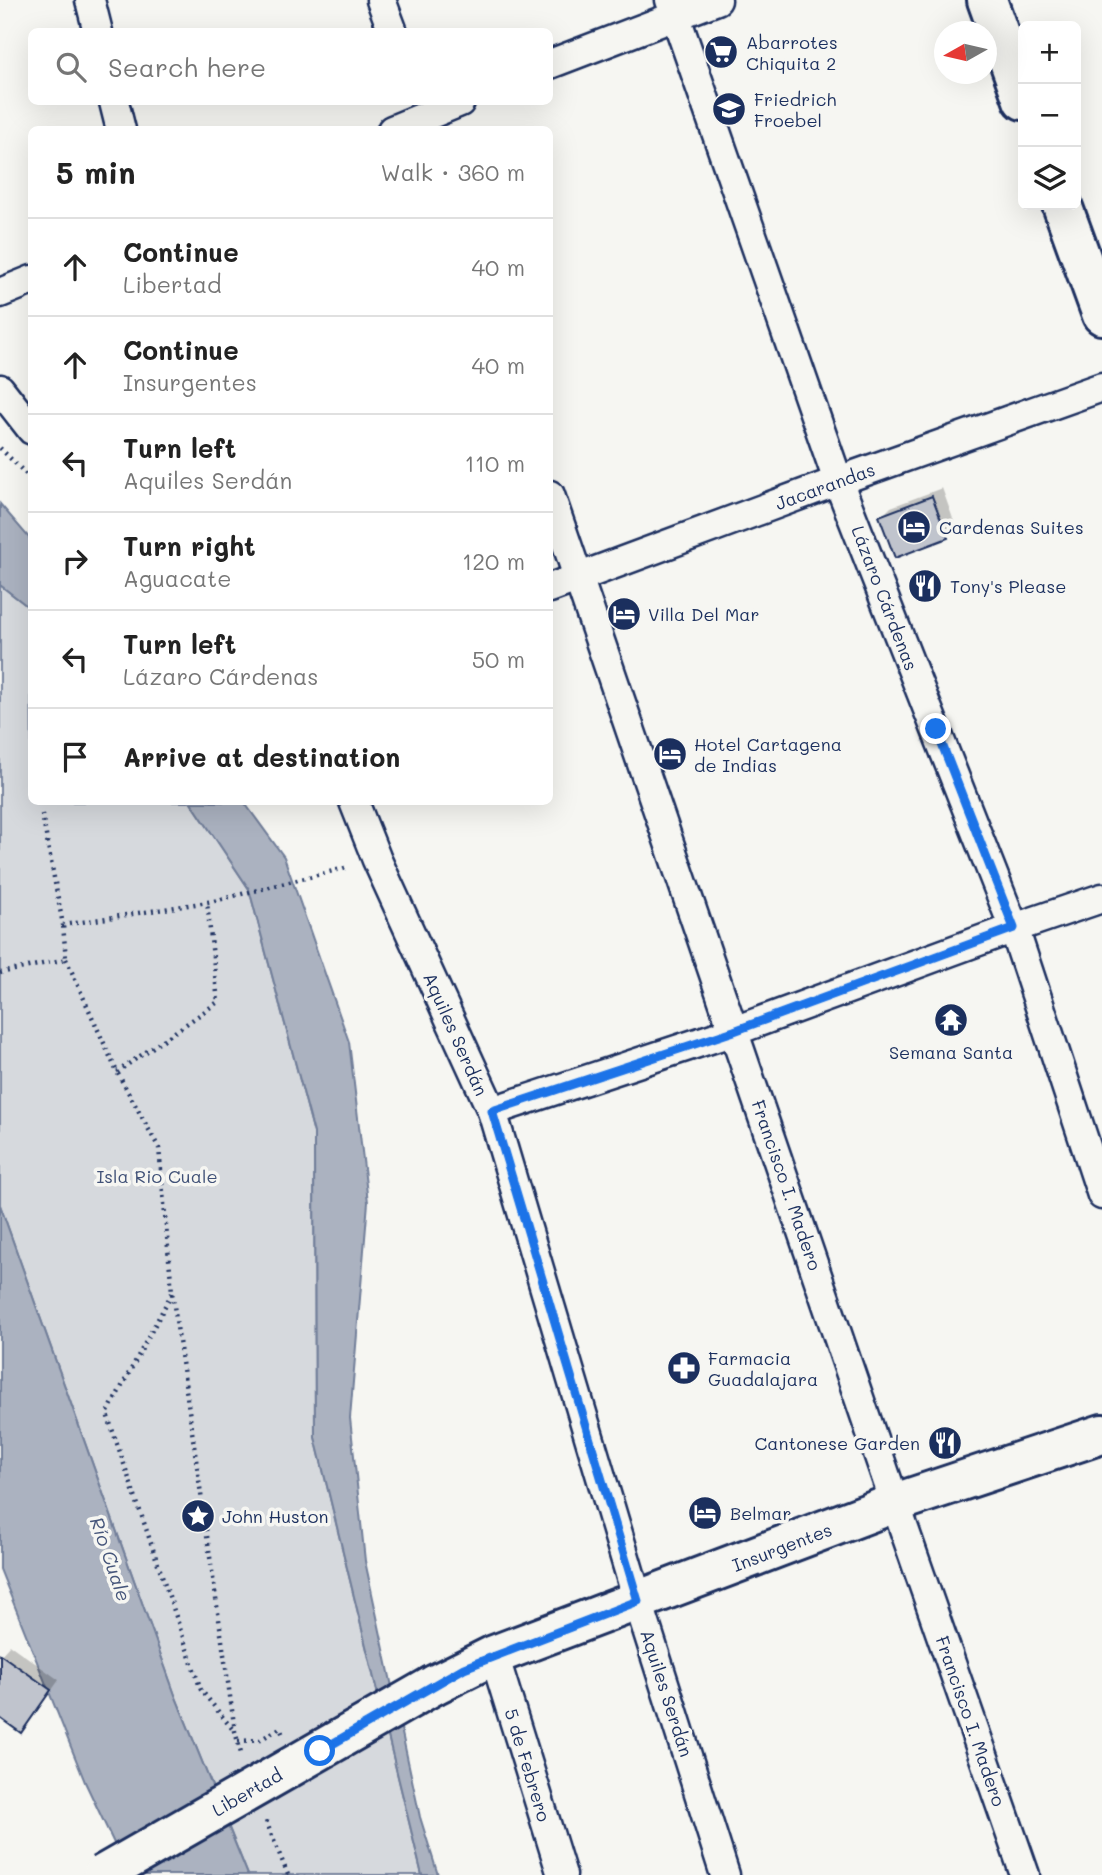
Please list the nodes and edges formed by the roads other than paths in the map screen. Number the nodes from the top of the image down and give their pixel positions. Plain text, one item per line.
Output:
1 (90, 0) edge
2 (381, 0) edge
3 (717, 0) edge
4 (987, 0) edge
5 (673, 8) edge
6 (97, 28) edge
7 (392, 28) edge
8 (553, 63) edge
9 (1018, 86) edge
10 (115, 105) edge
11 (452, 105) edge
12 (424, 116) edge
13 (120, 126) edge
14 (401, 126) edge
15 (1064, 210) edge
16 (28, 282) edge
17 (0, 293) edge
18 (1102, 314) edge
19 (1102, 387) edge
20 (0, 389) edge
21 (28, 425) edge
22 (838, 481) junction
23 (553, 504) edge
24 (577, 577) junction
25 (553, 587) edge
26 (355, 805) edge
27 (1102, 898) edge
28 (1014, 928) junction
29 (734, 1031) junction
30 (492, 1111) junction
31 (1102, 1195) edge
32 (1102, 1434) edge
33 (895, 1503) junction
34 (638, 1601) junction
35 (464, 1669) junction
36 (102, 1875) edge
37 (562, 1875) edge
38 (725, 1875) edge
39 (1025, 1875) edge

1 - 6 street
2 - 7 street
3 - 5 street
4 - 9 main road
5 - 8 street
5 - 22 street, Lázaro Cárdenas
10 - 13 street
11 - 12 street
12 - 14 street
15 - 18 main road
16 - 17 street
19 - 22 street, Jacarandas
20 - 21 street
22 - 24 street, Jacarandas
22 - 28 street, Lázaro Cárdenas
23 - 24 street, Francisco I. Madero
24 - 25 street, Jacarandas
24 - 29 street, Francisco I. Madero
26 - 30 street, Aquiles Serdán
27 - 28 street
28 - 29 street
28 - 31 street, Lázaro Cárdenas
29 - 30 street
29 - 33 street, Francisco I. Madero
30 - 34 street, Aquiles Serdán
32 - 33 main road, Insurgentes
33 - 34 main road, Insurgentes
33 - 39 street, Francisco I. Madero
34 - 35 main road, Insurgentes
34 - 38 street, Aquiles Serdán
35 - 36 main road, Libertad, bridge
35 - 37 street, 5 de Febrero

